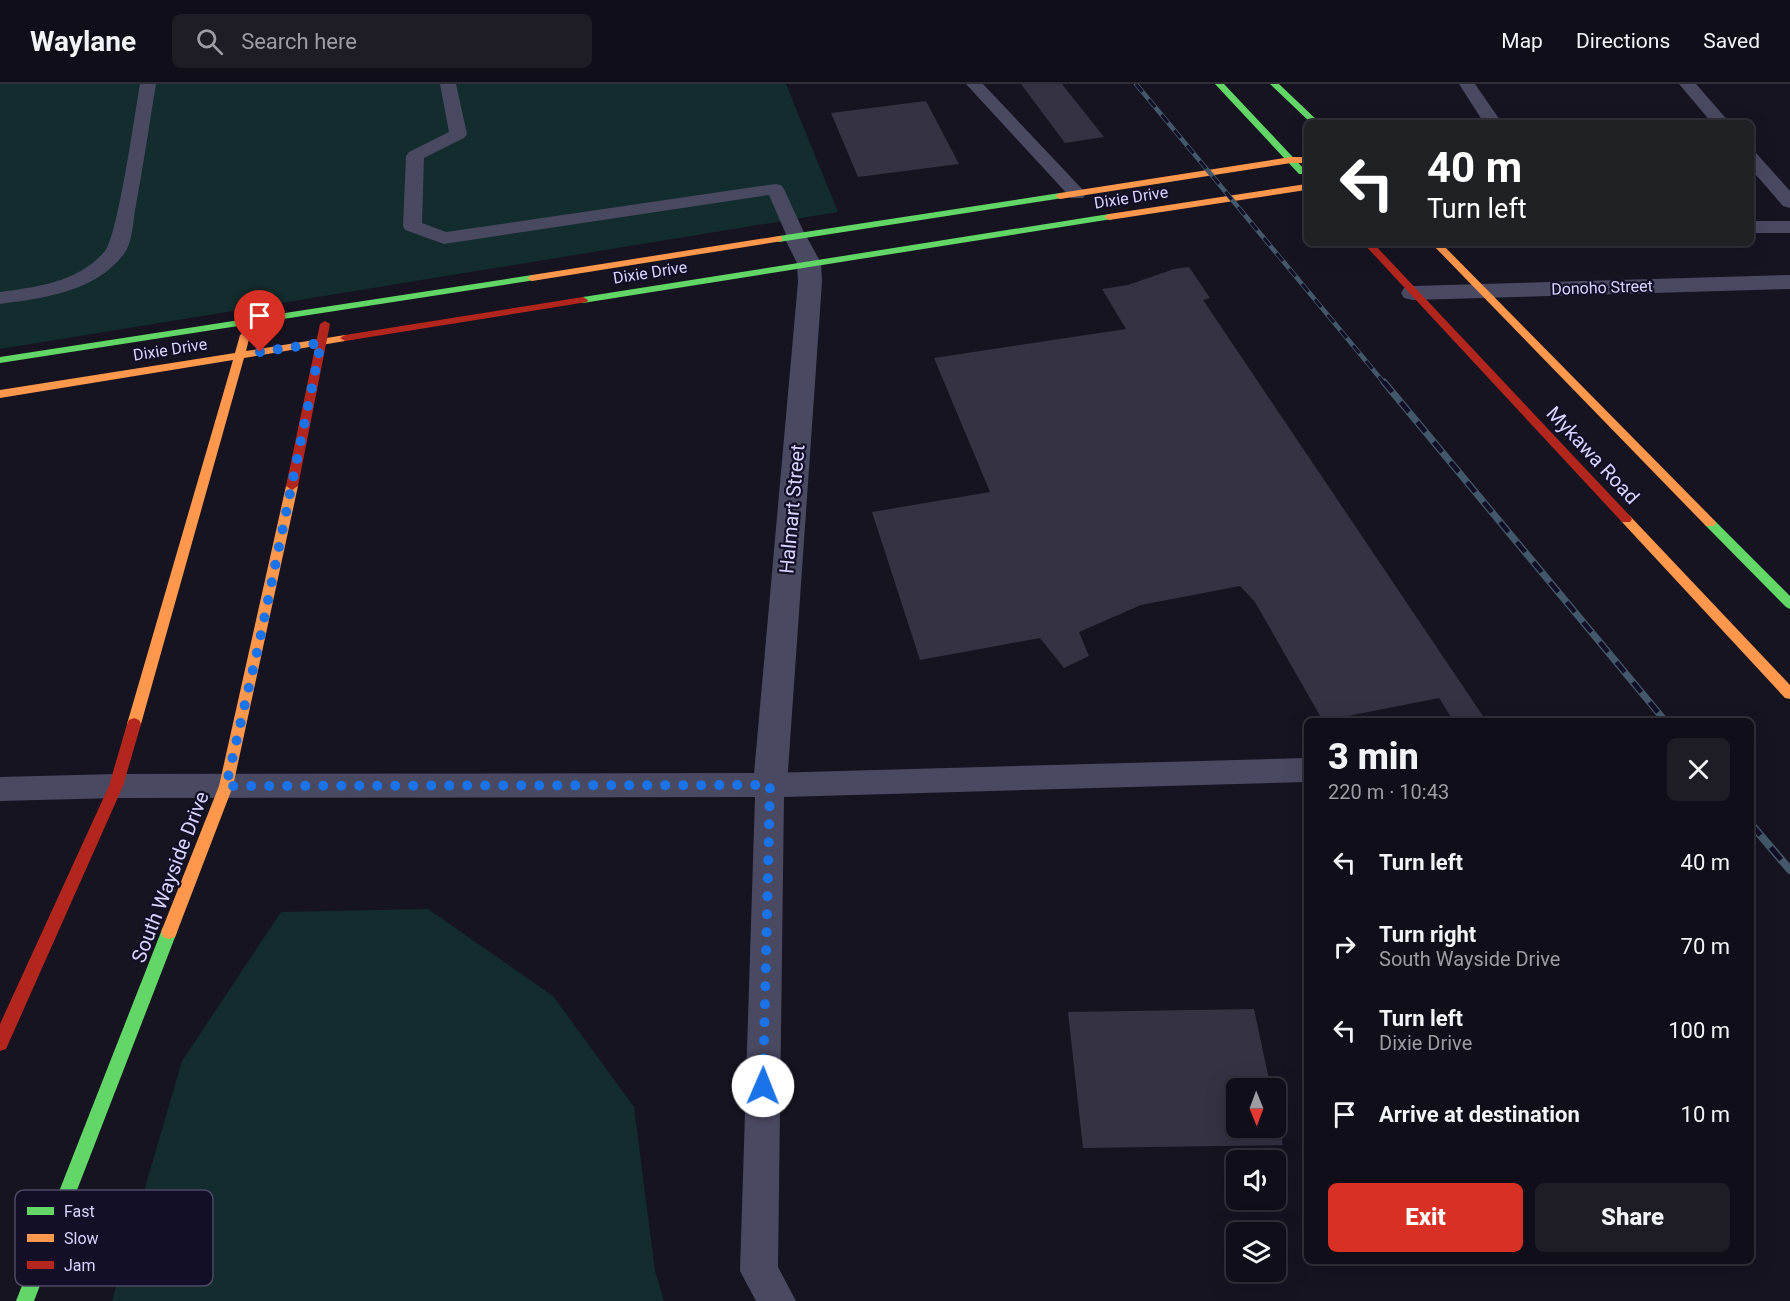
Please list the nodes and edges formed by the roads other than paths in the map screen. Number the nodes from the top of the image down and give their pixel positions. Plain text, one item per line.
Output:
1 (148, 84) edge
2 (448, 84) edge
3 (974, 84) edge
4 (1219, 84) edge
5 (1274, 84) edge
6 (1467, 84) edge
7 (1687, 84) edge
8 (1313, 120) edge
9 (1491, 120) edge
10 (1718, 120) edge
11 (1291, 160) junction
12 (1304, 160) edge
13 (1754, 162) edge
14 (1304, 174) edge
15 (1304, 187) edge
16 (1077, 194) junction
17 (1790, 202) edge
18 (1790, 226) edge
19 (1754, 227) edge
20 (796, 237) junction
21 (1371, 246) edge
22 (1439, 246) edge
23 (809, 263) junction
24 (1790, 282) edge
25 (1481, 289) junction
26 (1413, 293) junction
27 (0, 298) edge
28 (327, 310) junction
29 (249, 322) junction
30 (321, 343) junction
31 (240, 355) junction
32 (0, 360) edge
33 (0, 394) edge
34 (1790, 604) edge
35 (1790, 694) edge
36 (1304, 770) edge
37 (770, 785) junction
38 (116, 786) junction
39 (226, 786) junction
40 (0, 789) edge
41 (0, 1043) edge
42 (69, 1190) edge
43 (32, 1286) edge
44 (26, 1301) edge
45 (777, 1301) edge

1 - 27 lane
2 - 20 lane
3 - 16 lane
4 - 11 main road
5 - 8 main road
6 - 9 lane
7 - 10 lane
11 - 12 main road, Dixie Drive
11 - 14 main road
11 - 16 main road, Dixie Drive
13 - 17 lane
15 - 23 main road, Dixie Drive
16 - 20 main road, Dixie Drive
18 - 19 lane
20 - 23 street, Halmart Street
20 - 28 main road, Dixie Drive
21 - 26 main road, Mykawa Road
22 - 25 main road, Mykawa Road
23 - 30 main road, Dixie Drive
23 - 37 street, Halmart Street
24 - 25 street, Donoho Street
25 - 26 street, Donoho Street
25 - 34 main road, Mykawa Road
26 - 35 main road, Mykawa Road
28 - 29 main road, Dixie Drive
28 - 30 main road, South Wayside Drive
29 - 31 main road
29 - 32 main road, Dixie Drive
30 - 31 main road, Dixie Drive
30 - 39 main road, South Wayside Drive
31 - 33 main road, Dixie Drive
31 - 38 main road
36 - 37 lane
37 - 39 lane
37 - 45 lane
38 - 39 lane
38 - 40 lane
38 - 41 main road
39 - 42 main road, South Wayside Drive
43 - 44 main road, South Wayside Drive

